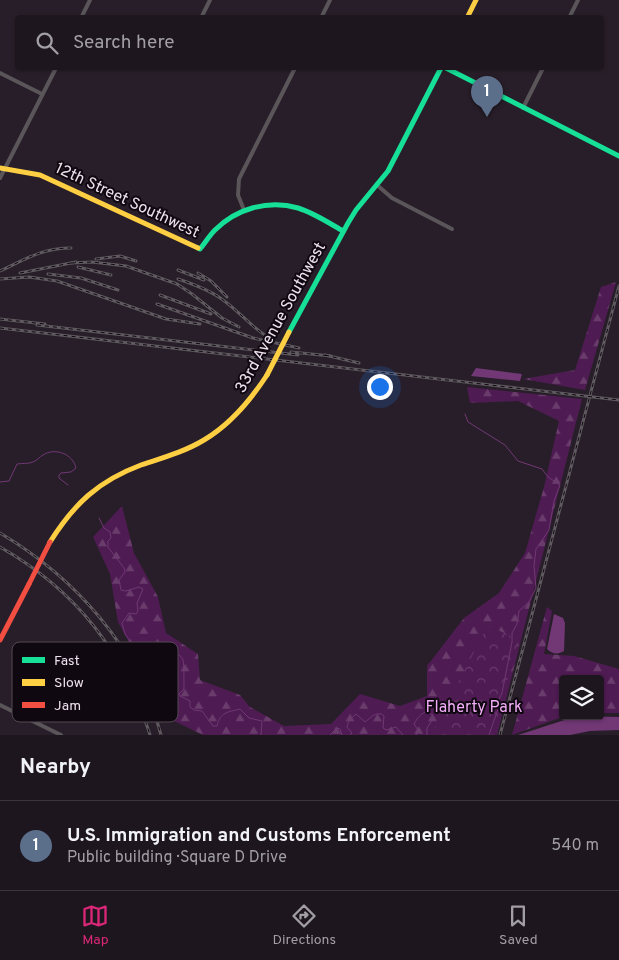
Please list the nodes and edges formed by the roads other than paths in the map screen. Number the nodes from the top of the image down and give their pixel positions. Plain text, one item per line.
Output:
1 (90, 0) edge
2 (210, 0) edge
3 (330, 0) edge
4 (476, 0) edge
5 (578, 0) edge
6 (82, 15) edge
7 (202, 15) edge
8 (322, 15) edge
9 (468, 15) edge
10 (570, 15) edge
11 (55, 70) edge
12 (294, 70) edge
13 (441, 70) edge
14 (450, 70) edge
15 (543, 70) edge
16 (0, 73) edge
17 (42, 94) junction
18 (523, 108) junction
19 (619, 156) edge
20 (2, 168) edge
21 (0, 178) edge
22 (377, 185) junction
23 (244, 210) junction
24 (452, 229) dead end
25 (343, 231) junction
26 (0, 640) edge
27 (0, 705) edge
28 (12, 711) edge
29 (35, 722) edge
30 (61, 735) edge

1 - 6 street
2 - 7 street
3 - 8 street
4 - 9 street
5 - 10 street
11 - 17 street
12 - 23 street
13 - 22 street, 33rd Avenue Southwest
14 - 18 street
15 - 18 street
16 - 17 street
17 - 20 street
18 - 19 street
20 - 21 street
20 - 23 street, 12th Street Southwest
22 - 24 street
22 - 25 street, 33rd Avenue Southwest
23 - 25 street, 12th Street Southwest
25 - 26 street, 33rd Avenue Southwest, bridge
27 - 28 street
29 - 30 street

